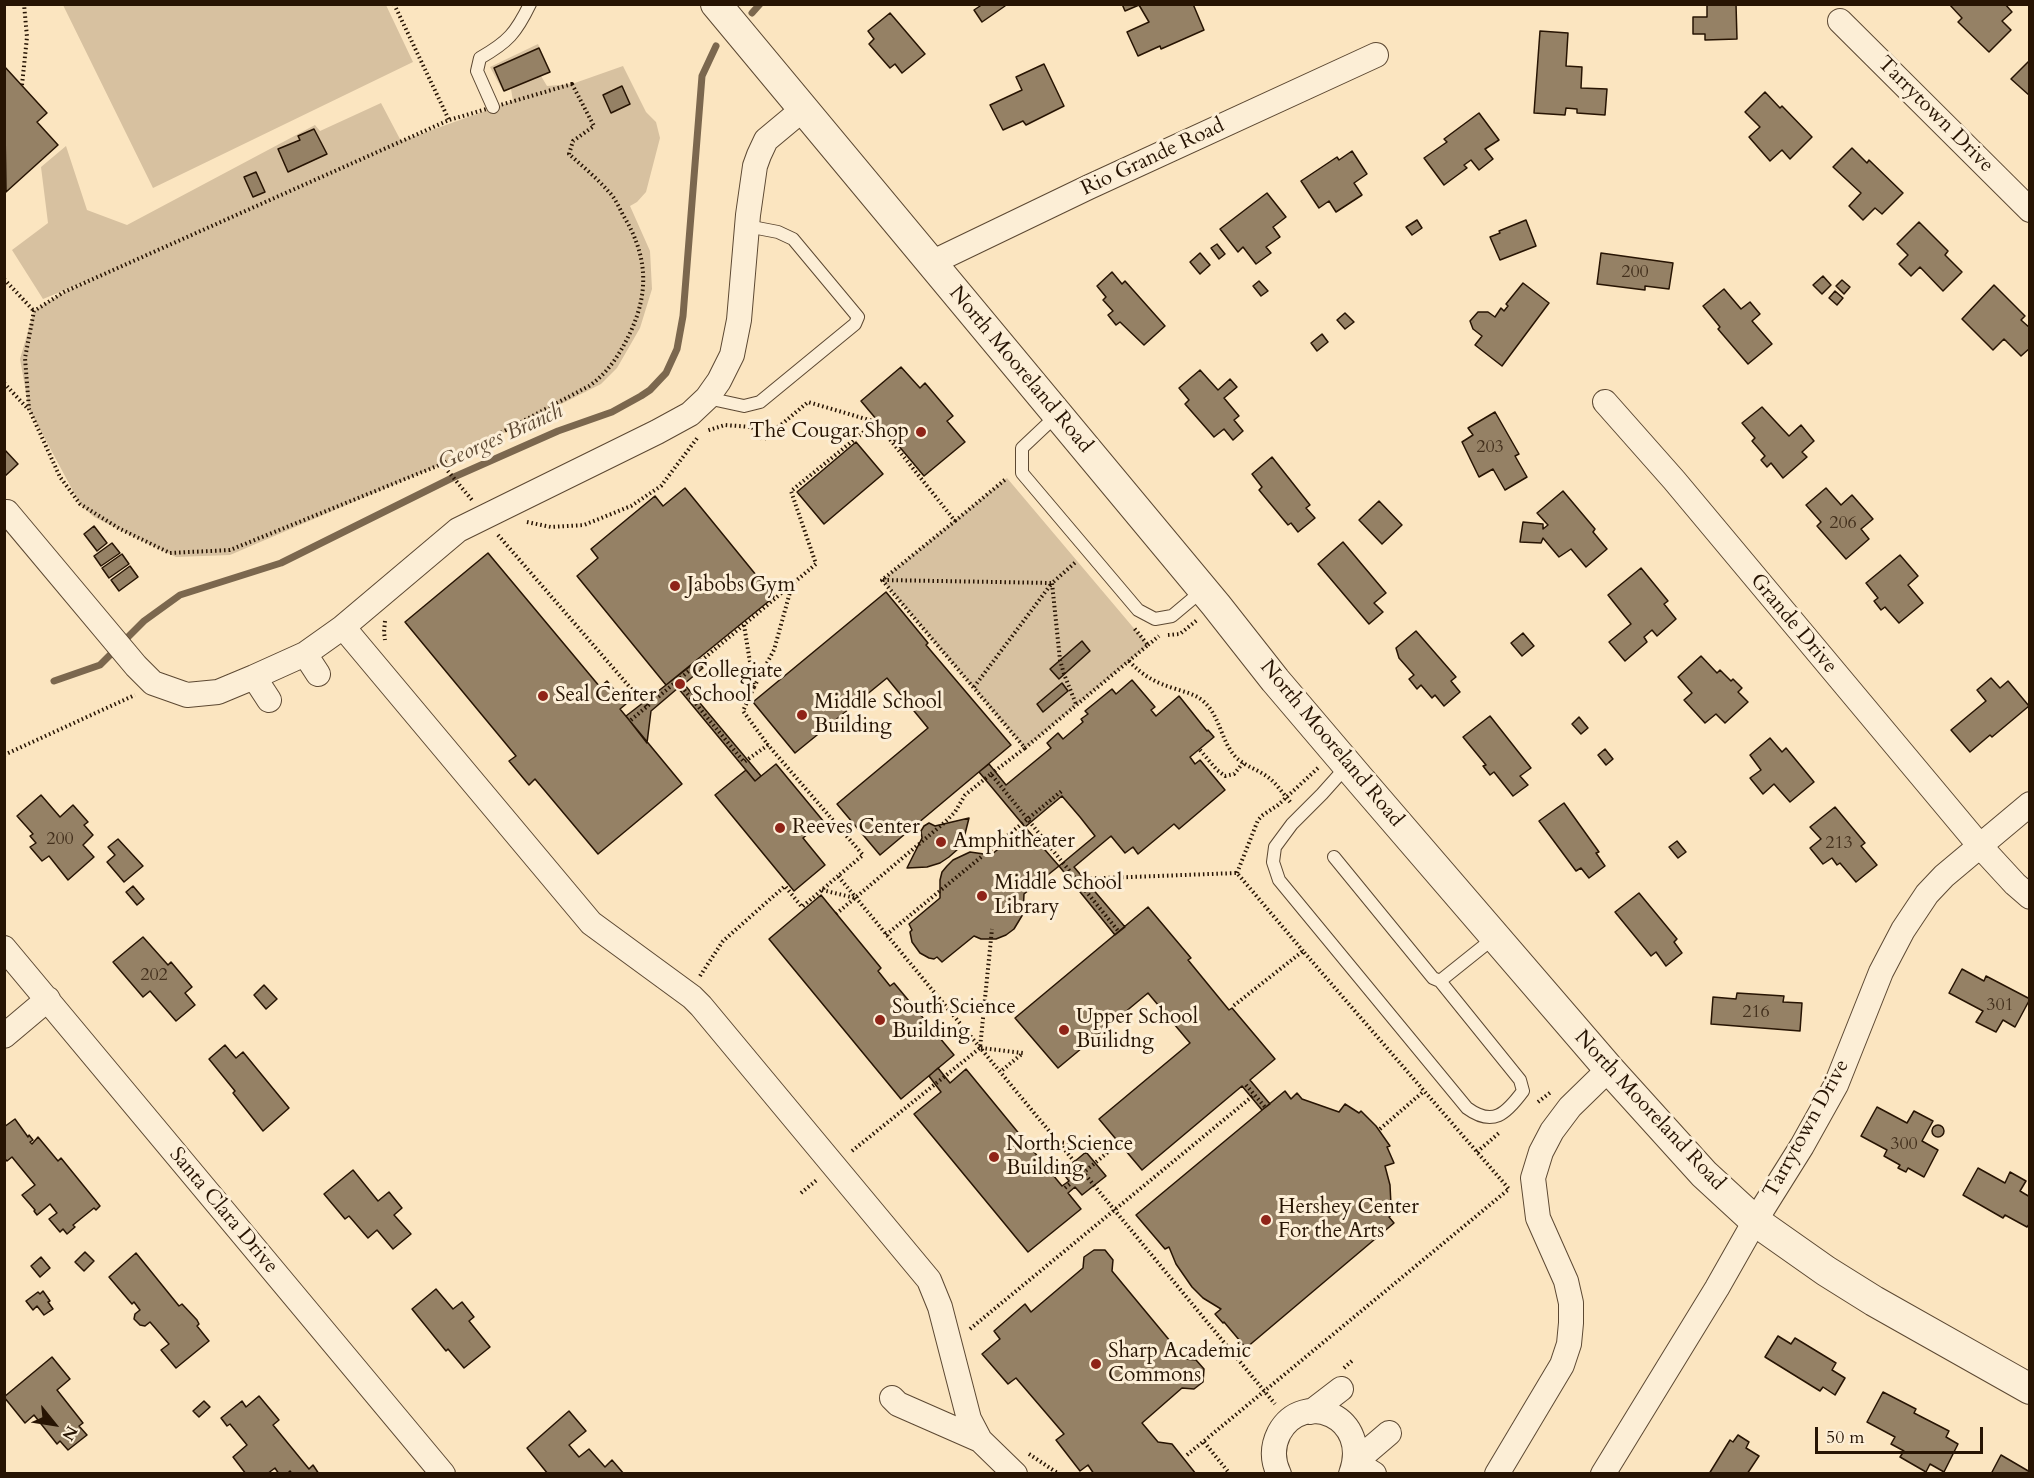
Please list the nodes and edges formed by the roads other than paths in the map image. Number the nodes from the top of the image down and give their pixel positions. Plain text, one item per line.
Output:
1 (530, 4) edge
2 (716, 4) edge
3 (1840, 21) dead end
4 (1376, 55) dead end
5 (493, 107) road end
6 (802, 110) junction
7 (2030, 210) edge
8 (747, 226) junction
9 (931, 263) junction
10 (707, 398) junction
11 (1605, 402) dead end
12 (1057, 415) junction
13 (4, 512) edge
14 (1203, 590) junction
15 (344, 627) junction
16 (305, 654) junction
17 (318, 674) dead end
18 (254, 677) junction
19 (269, 700) dead end
20 (1334, 766) junction
21 (2030, 804) edge
22 (1980, 846) junction
23 (1334, 857) dead end
24 (2030, 897) edge
25 (1495, 937) junction
26 (4, 948) edge
27 (1440, 981) junction
28 (48, 999) junction
29 (4, 1035) edge
30 (1609, 1070) junction
31 (1755, 1221) junction
32 (1341, 1389) dead end
33 (2030, 1389) edge
34 (892, 1398) dead end
35 (1311, 1412) junction
36 (1389, 1433) dead end
37 (980, 1440) junction
38 (1360, 1470) edge
39 (443, 1473) edge
40 (1015, 1473) edge
41 (1279, 1473) edge
42 (1497, 1473) edge
43 (1603, 1473) edge

1 - 5 lane
2 - 6 street, North Mooreland Road
3 - 7 street, Tarrytown Drive
4 - 9 street, Rio Grande Road
6 - 8 street
6 - 9 street, North Mooreland Road
8 - 10 street
8 - 10 lane
9 - 12 street, North Mooreland Road
10 - 15 street
11 - 22 street, Grande Drive
12 - 14 street, North Mooreland Road
12 - 14 lane
13 - 18 street
14 - 20 street, North Mooreland Road
15 - 16 street
15 - 37 street
16 - 17 street
16 - 18 street
18 - 19 street
20 - 25 street, North Mooreland Road
20 - 27 lane
21 - 22 street, Tarrytown Drive
22 - 24 street, Grande Drive
22 - 31 street, Tarrytown Drive
23 - 27 lane
25 - 27 lane
25 - 30 street, North Mooreland Road
26 - 28 street, Santa Clara Drive
28 - 29 street
28 - 39 street, Santa Clara Drive
30 - 31 street, North Mooreland Road
30 - 42 street
31 - 33 street, North Mooreland Road
31 - 43 street, Tarrytown Drive
32 - 35 street
34 - 37 street
35 - 38 street
35 - 41 street
36 - 38 street
37 - 40 street

